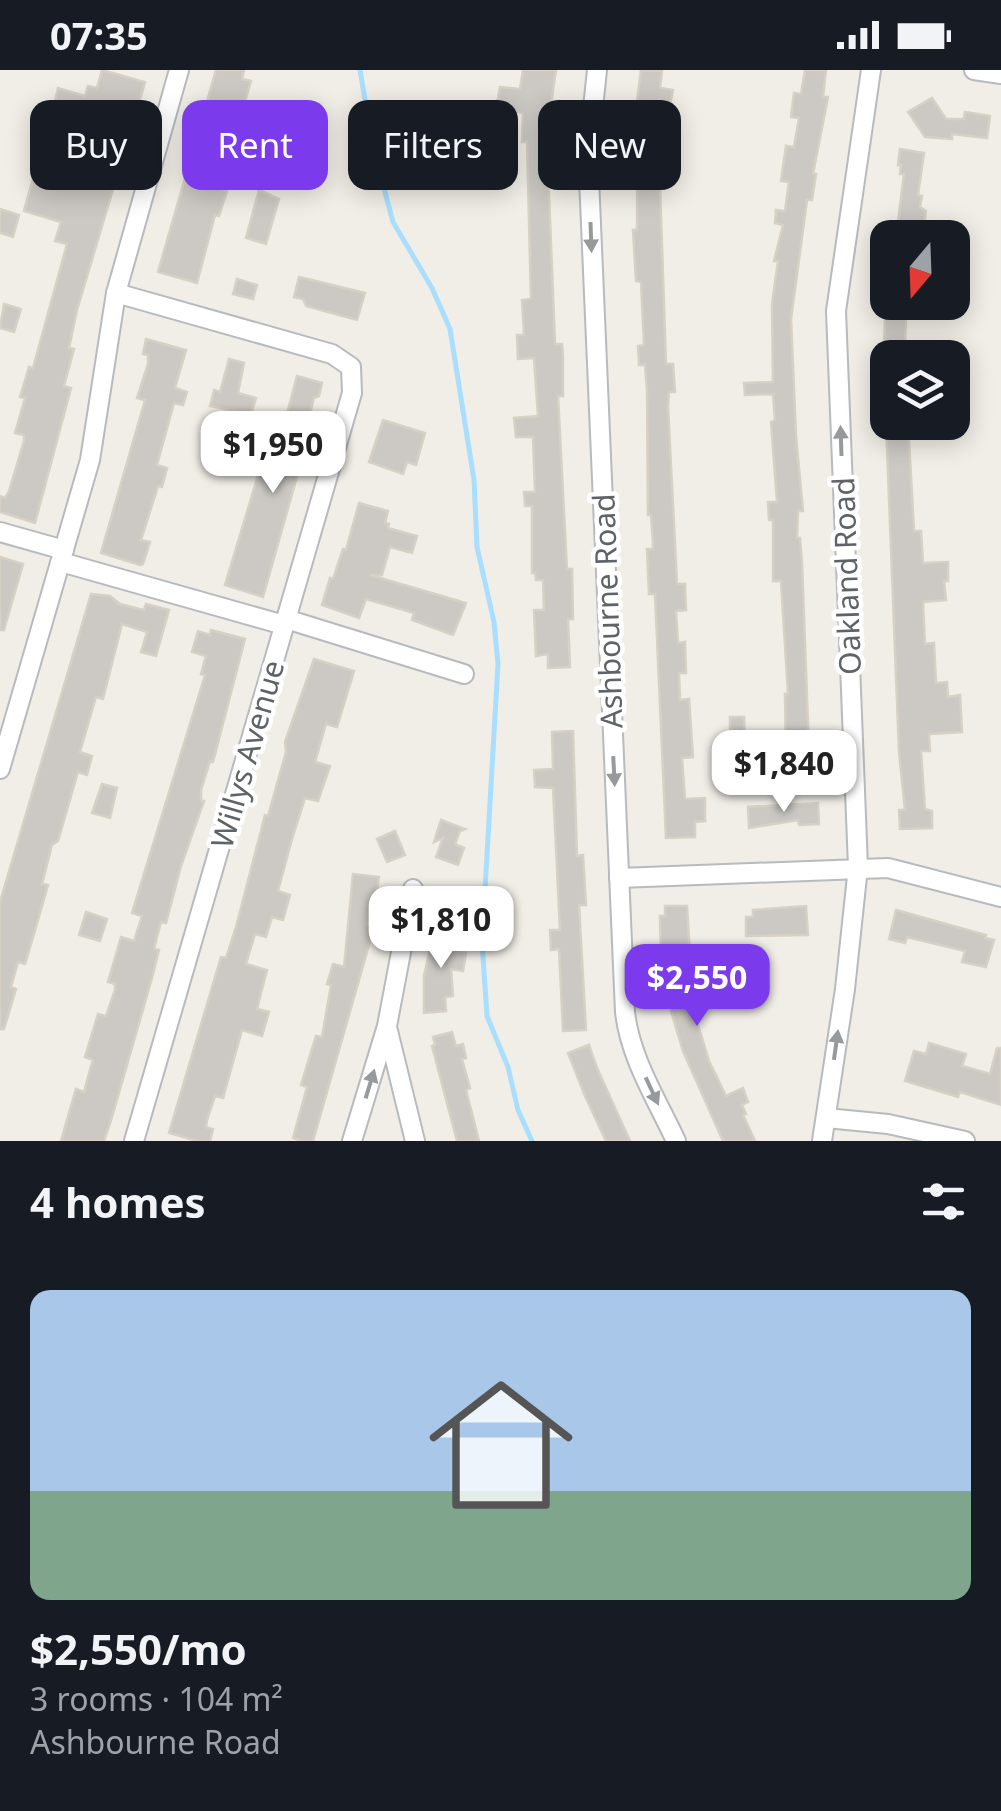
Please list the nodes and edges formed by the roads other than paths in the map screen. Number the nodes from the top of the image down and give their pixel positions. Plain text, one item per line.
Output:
1 (179, 70) edge
2 (597, 70) edge
3 (871, 70) edge
4 (974, 70) edge
5 (1001, 74) edge
6 (116, 294) junction
7 (0, 532) edge
8 (62, 556) junction
9 (285, 622) junction
10 (464, 674) dead end
11 (0, 769) edge
12 (858, 867) junction
13 (619, 878) junction
14 (413, 889) dead end
15 (1001, 897) edge
16 (387, 1026) junction
17 (826, 1118) junction
18 (134, 1141) edge
19 (352, 1141) edge
20 (416, 1141) edge
21 (676, 1141) edge
22 (822, 1141) edge
23 (966, 1141) edge

1 - 6 street
2 -> 13 street, Ashbourne Road
12 -> 3 street, Oakland Road
4 - 5 street
6 - 8 street
6 - 9 street, Willys Avenue
7 - 8 street
8 - 9 street
8 - 11 street
9 - 10 street
9 - 18 street, Willys Avenue
12 - 13 street
12 - 15 street
17 -> 12 street, Oakland Road
13 -> 21 street, Ashbourne Road
14 - 16 street
19 -> 16 street
16 - 20 street
17 - 22 street, Oakland Road
17 - 23 street

